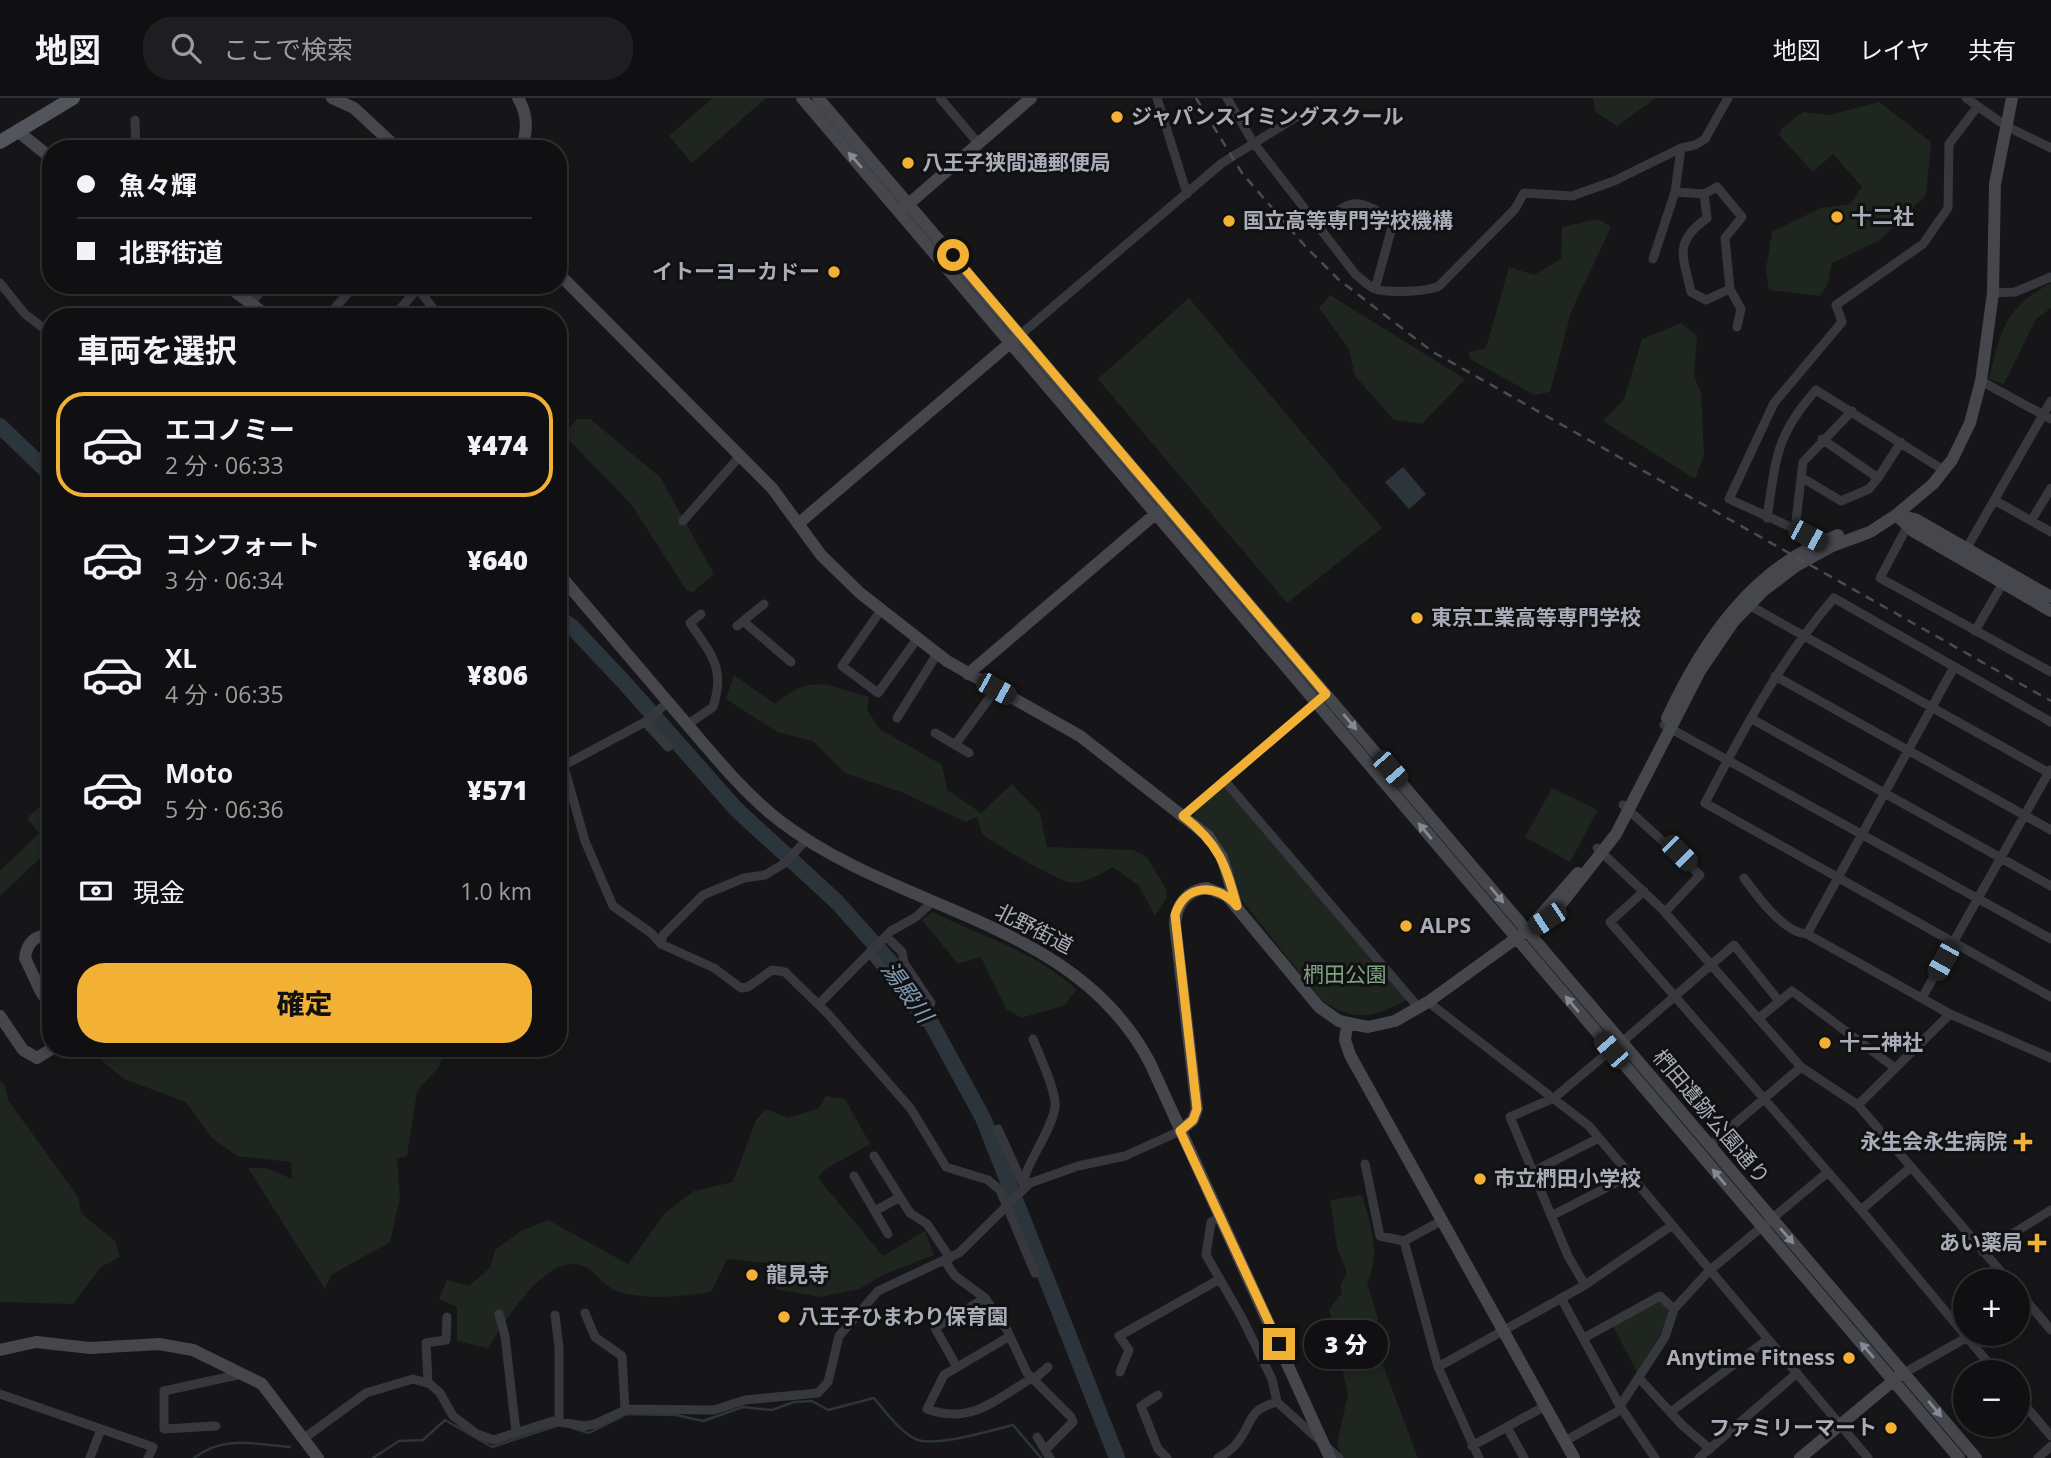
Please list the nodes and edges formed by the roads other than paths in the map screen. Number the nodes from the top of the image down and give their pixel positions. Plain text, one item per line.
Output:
1 (73, 98) edge
2 (332, 98) edge
3 (518, 98) edge
4 (802, 98) edge
5 (818, 98) edge
6 (940, 98) edge
7 (1031, 98) edge
8 (1157, 98) edge
9 (1227, 98) edge
10 (1728, 98) edge
11 (1966, 98) edge
12 (2012, 98) edge
13 (1977, 107) junction
14 (1298, 116) dead end
15 (135, 120) dead end
16 (2006, 126) junction
17 (20, 133) junction
18 (135, 140) edge
19 (388, 140) edge
20 (523, 140) edge
21 (0, 142) edge
22 (978, 143) junction
23 (1250, 144) junction
24 (1681, 148) junction
25 (2051, 148) edge
26 (42, 151) edge
27 (1675, 192) junction
28 (1187, 194) junction
29 (1704, 194) junction
30 (904, 208) junction
31 (1315, 226) junction
32 (1653, 260) dead end
33 (2051, 276) edge
34 (567, 282) edge
35 (0, 283) edge
36 (1375, 289) junction
37 (1730, 289) junction
38 (1993, 293) junction
39 (238, 294) edge
40 (258, 294) edge
41 (347, 294) edge
42 (414, 294) edge
43 (251, 304) junction
44 (257, 308) edge
45 (335, 308) edge
46 (401, 308) edge
47 (42, 327) edge
48 (1737, 327) dead end
49 (1015, 339) junction
50 (1981, 381) junction
51 (2051, 401) edge
52 (1852, 411) junction
53 (2048, 417) edge
54 (1822, 439) junction
55 (1901, 442) junction
56 (740, 456) junction
57 (1945, 471) junction
58 (1801, 477) junction
59 (1878, 478) junction
60 (2051, 488) edge
61 (1994, 500) junction
62 (1161, 510) junction
63 (1896, 514) junction
64 (1767, 518) junction
65 (683, 521) dead end
66 (2031, 521) junction
67 (798, 524) junction
68 (1907, 527) junction
69 (1795, 529) junction
70 (2051, 532) edge
71 (1816, 550) junction
72 (1964, 554) junction
73 (2006, 578) junction
74 (567, 584) edge
75 (2051, 597) edge
76 (1744, 603) junction
77 (764, 604) dead end
78 (881, 610) junction
79 (2051, 611) edge
80 (701, 614) dead end
81 (1975, 631) junction
82 (1802, 634) junction
83 (917, 639) junction
84 (937, 654) junction
85 (791, 662) dead end
86 (1954, 667) junction
87 (2051, 672) edge
88 (968, 674) junction
89 (1775, 676) junction
90 (996, 689) junction
91 (1321, 698) junction
92 (663, 707) junction
93 (1932, 708) junction
94 (897, 718) dead end
95 (1752, 719) junction
96 (646, 721) junction
97 (2051, 722) edge
98 (687, 725) junction
99 (1667, 727) junction
100 (935, 733) dead end
101 (955, 745) junction
102 (668, 747) dead end
103 (1908, 751) junction
104 (970, 752) dead end
105 (1727, 761) junction
106 (567, 763) edge
107 (2050, 772) edge
108 (1224, 780) junction
109 (567, 785) edge
110 (1885, 793) junction
111 (1626, 808) junction
112 (1183, 816) junction
113 (2024, 816) junction
114 (2051, 831) edge
115 (1863, 833) junction
116 (806, 840) junction
117 (1600, 850) junction
118 (2001, 858) junction
119 (1744, 878) dead end
120 (1838, 879) junction
121 (2051, 886) edge
122 (1644, 891) junction
123 (1978, 898) junction
124 (932, 902) junction
125 (1237, 906) junction
126 (1665, 912) junction
127 (1528, 931) junction
128 (1807, 934) junction
129 (42, 936) edge
130 (885, 938) junction
131 (1517, 940) junction
132 (2051, 940) edge
133 (1953, 943) junction
134 (661, 944) junction
135 (872, 953) junction
136 (1712, 964) junction
137 (42, 993) edge
138 (1676, 995) junction
139 (2051, 997) edge
140 (1922, 998) junction
141 (1779, 1001) junction
142 (931, 1003) dead end
143 (819, 1004) junction
144 (1423, 1005) junction
145 (1950, 1014) junction
146 (0, 1016) edge
147 (1759, 1018) junction
148 (923, 1022) dead end
149 (1348, 1024) junction
150 (1033, 1039) dead end
151 (1617, 1046) junction
152 (42, 1055) edge
153 (2051, 1058) edge
154 (1801, 1067) junction
155 (1895, 1068) junction
156 (1554, 1098) junction
157 (1764, 1099) junction
158 (1858, 1105) junction
159 (998, 1129) dead end
160 (1180, 1131) junction
161 (1599, 1138) junction
162 (1710, 1145) junction
163 (874, 1156) dead end
164 (1365, 1164) dead end
165 (1910, 1167) junction
166 (1534, 1171) junction
167 (1828, 1172) junction
168 (854, 1176) dead end
169 (1629, 1176) junction
170 (1022, 1187) junction
171 (900, 1197) junction
172 (1009, 1205) junction
173 (1861, 1210) junction
174 (2051, 1210) edge
175 (875, 1211) junction
176 (1553, 1215) junction
177 (1219, 1218) junction
178 (1443, 1220) junction
179 (1767, 1223) junction
180 (1671, 1226) junction
181 (888, 1234) dead end
182 (1404, 1241) junction
183 (1983, 1252) junction
184 (948, 1259) junction
185 (1998, 1269) edge
186 (1709, 1272) junction
187 (1035, 1273) dead end
188 (1220, 1279) junction
189 (1585, 1285) junction
190 (985, 1298) junction
191 (1561, 1298) junction
192 (2030, 1306) edge
193 (1674, 1309) junction
194 (585, 1313) dead end
195 (499, 1314) dead end
196 (555, 1315) dead end
197 (1953, 1316) edge
198 (447, 1317) dead end
199 (1503, 1330) junction
200 (2051, 1330) edge
201 (1010, 1336) junction
202 (1584, 1338) junction
203 (1768, 1339) junction
204 (1953, 1346) edge
205 (0, 1350) edge
206 (1284, 1356) junction
207 (957, 1367) junction
208 (1048, 1367) dead end
209 (1438, 1367) junction
210 (1121, 1372) dead end
211 (243, 1373) junction
212 (1904, 1373) junction
213 (1797, 1374) junction
214 (1639, 1378) junction
215 (1032, 1379) junction
216 (1272, 1379) junction
217 (1892, 1380) junction
218 (428, 1382) junction
219 (0, 1394) edge
220 (1158, 1395) dead end
221 (1277, 1402) junction
222 (1545, 1406) junction
223 (1621, 1407) junction
224 (625, 1409) junction
225 (2030, 1411) edge
226 (1672, 1412) junction
227 (559, 1420) junction
228 (1840, 1424) junction
229 (216, 1426) dead end
230 (1507, 1427) junction
231 (102, 1429) junction
232 (516, 1432) junction
233 (2051, 1436) edge
234 (1037, 1437) dead end
235 (303, 1439) junction
236 (1564, 1441) junction
237 (1472, 1446) junction
238 (2051, 1446) edge
239 (1710, 1449) junction
240 (1328, 1453) edge
241 (1048, 1454) edge
242 (90, 1458) edge
243 (148, 1458) edge
244 (318, 1458) edge
245 (1167, 1458) edge
246 (1218, 1458) edge
247 (1339, 1458) edge
248 (1479, 1458) edge
249 (1524, 1458) edge
250 (1574, 1458) edge
251 (1655, 1458) edge
252 (1699, 1458) edge
253 (1800, 1458) edge
254 (1868, 1458) edge
255 (1959, 1458) edge
256 (1976, 1458) edge
257 (2038, 1458) edge

1 - 17 main road
2 - 19 street
3 - 20 street
30 -> 4 street, 椚田遺跡公園通り
5 - 30 street, 椚田遺跡公園通り
6 - 22 street
7 - 22 street
8 - 28 street
9 - 23 street
10 - 24 street
11 - 13 street
12 - 16 street
13 - 16 street
13 - 64 street
14 - 23 street
15 - 18 street
16 - 25 street
16 - 38 street
17 - 21 main road
17 - 26 street
22 - 30 street
23 - 28 street
23 - 31 street
24 - 27 street
24 - 36 street
27 - 29 street
27 - 32 street
28 - 49 street
29 - 37 street
29 - 37 street
30 - 49 street, 椚田遺跡公園通り
31 - 36 street
31 - 36 street
33 - 38 street
34 - 56 street
35 - 47 street
37 - 48 street
38 - 50 street
39 - 43 street
40 - 43 street
41 - 45 street
42 - 46 street
43 - 44 street
49 - 62 street, 椚田遺跡公園通り
49 - 67 street
50 - 53 street
50 - 57 street
51 - 53 street
52 - 54 street
52 - 55 street
52 - 64 street
53 - 61 street
54 - 58 street
54 - 59 street
55 - 57 street
55 - 59 street
56 - 65 street
56 - 67 street
57 - 63 street
58 - 59 street
58 - 69 street
60 - 66 street
61 - 66 street
61 - 72 street
62 - 88 street
62 - 91 street, 椚田遺跡公園通り
63 - 68 street
63 - 71 street
63 - 72 street
64 - 69 street
66 - 70 street
67 - 78 street
68 - 72 street
68 - 81 street
69 - 71 street
71 - 76 street
72 - 73 street
73 - 75 street
73 - 79 street
73 - 81 street
74 - 92 street, 北野街道
76 - 82 street
76 - 99 street
77 - 85 street
78 - 83 street
78 - 83 street
80 - 98 street
81 - 87 street
82 - 86 street
82 - 89 street
82 - 93 street
83 - 84 street
84 - 88 street
84 - 94 street
86 - 93 street
86 - 97 street
88 - 90 street
89 - 95 street
89 - 103 street
90 - 101 street
90 - 112 street
91 - 108 street
91 -> 127 street, 椚田遺跡公園通り
131 -> 91 street, 椚田遺跡公園通り
92 - 96 street
92 - 98 street, 北野街道
93 - 103 street
93 - 107 street
95 - 105 street
95 - 110 street
96 - 102 street
96 - 106 street
98 - 116 street, 北野街道
99 - 105 street
99 - 111 street
100 - 101 street
101 - 104 street
103 - 110 street
103 - 113 street
105 - 115 street
105 - 120 street
107 - 113 street
108 - 112 street
108 - 144 street
109 - 134 street
110 - 115 street
110 - 118 street
111 - 117 street
111 - 126 street
112 - 125 street
113 - 114 street
113 - 118 street
115 - 120 street
115 - 123 street
116 - 124 street, 北野街道
116 - 134 street
117 - 122 street
117 - 127 street
118 - 121 street
118 - 123 street
119 - 128 street
120 - 128 street
120 - 133 street
122 - 126 street
122 - 138 street
123 - 132 street
123 - 133 street
124 - 130 street
124 - 160 street, 北野街道
125 - 149 street
125 - 160 street
126 - 136 street
127 - 131 street
127 - 151 street, 椚田遺跡公園通り
128 - 140 street
129 - 137 street
130 - 135 street
130 - 142 street
131 - 144 street
151 -> 131 street, 椚田遺跡公園通り
133 - 139 street
133 - 140 street
134 - 143 street
135 - 143 street
135 - 148 street
136 - 138 street
136 - 141 street
136 - 147 street
138 - 151 street
138 - 157 street
140 - 145 street
141 - 147 street
141 - 155 street
143 - 172 street
144 - 149 street
144 - 156 street
145 - 153 street
145 - 155 street
146 - 152 street
147 - 154 street
149 - 178 street
150 - 170 street
151 - 156 street
151 - 162 street, 椚田遺跡公園通り
179 -> 151 street, 椚田遺跡公園通り
154 - 157 street
154 - 158 street
155 - 158 street
156 - 161 street
156 - 166 street
157 - 162 street
157 - 167 street
158 - 165 street
159 - 170 street
160 - 170 street
160 - 177 street, 北野街道
161 - 166 street
161 - 169 street
162 - 179 street, 椚田遺跡公園通り
163 - 171 street
164 - 182 street
165 - 173 street
165 - 183 street
166 - 176 street
167 - 173 street
167 - 179 street
168 - 175 street
169 - 176 street
169 - 180 street
170 - 172 street
171 - 175 street
171 - 184 street
172 - 184 street
172 - 187 street
173 - 197 street
174 - 183 street
175 - 181 street
176 - 189 street
177 - 188 street
177 - 206 street, 北野街道
178 - 182 street
178 - 199 street
179 - 186 street
179 -> 212 street, 椚田遺跡公園通り
217 -> 179 street, 椚田遺跡公園通り
180 - 186 street
180 - 189 street
182 - 209 street
183 - 185 street
184 - 190 street
184 - 224 street
186 - 193 street
186 - 203 street
188 - 210 street
188 - 216 street
189 - 191 street
190 - 201 street
190 - 207 street
191 - 199 street
191 - 202 street
192 - 200 street
193 - 202 street
193 - 214 street
194 - 224 street
195 - 232 street
196 - 227 street
198 - 218 street
199 - 209 street
199 - 222 street
201 - 207 street
201 - 215 street
202 - 223 street
203 - 213 street
203 - 226 street
204 - 212 street
205 - 211 street
206 - 216 street
206 - 240 street, 北野街道
207 - 215 street
208 - 215 street
209 - 237 street
211 - 229 street
211 - 235 street
212 - 217 street
212 -> 256 street, 椚田遺跡公園通り
213 - 228 street
213 - 239 street
214 - 223 street
214 - 226 street
215 - 241 street
216 - 221 street
217 - 228 street
217 - 255 street, 椚田遺跡公園通り
218 - 232 street
218 - 235 street
219 - 231 street
220 - 245 street
221 - 240 street
221 - 246 street
222 - 230 street
222 - 236 street
223 - 236 street
223 - 251 street
224 - 227 street
225 - 233 street
226 - 239 street
227 - 232 street
228 - 253 street
228 - 254 street
230 - 237 street
230 - 249 street
231 - 242 street
231 - 243 street
234 - 241 street
235 - 244 street
236 - 250 street
237 - 248 street
238 - 257 street
239 - 252 street
240 - 247 street

